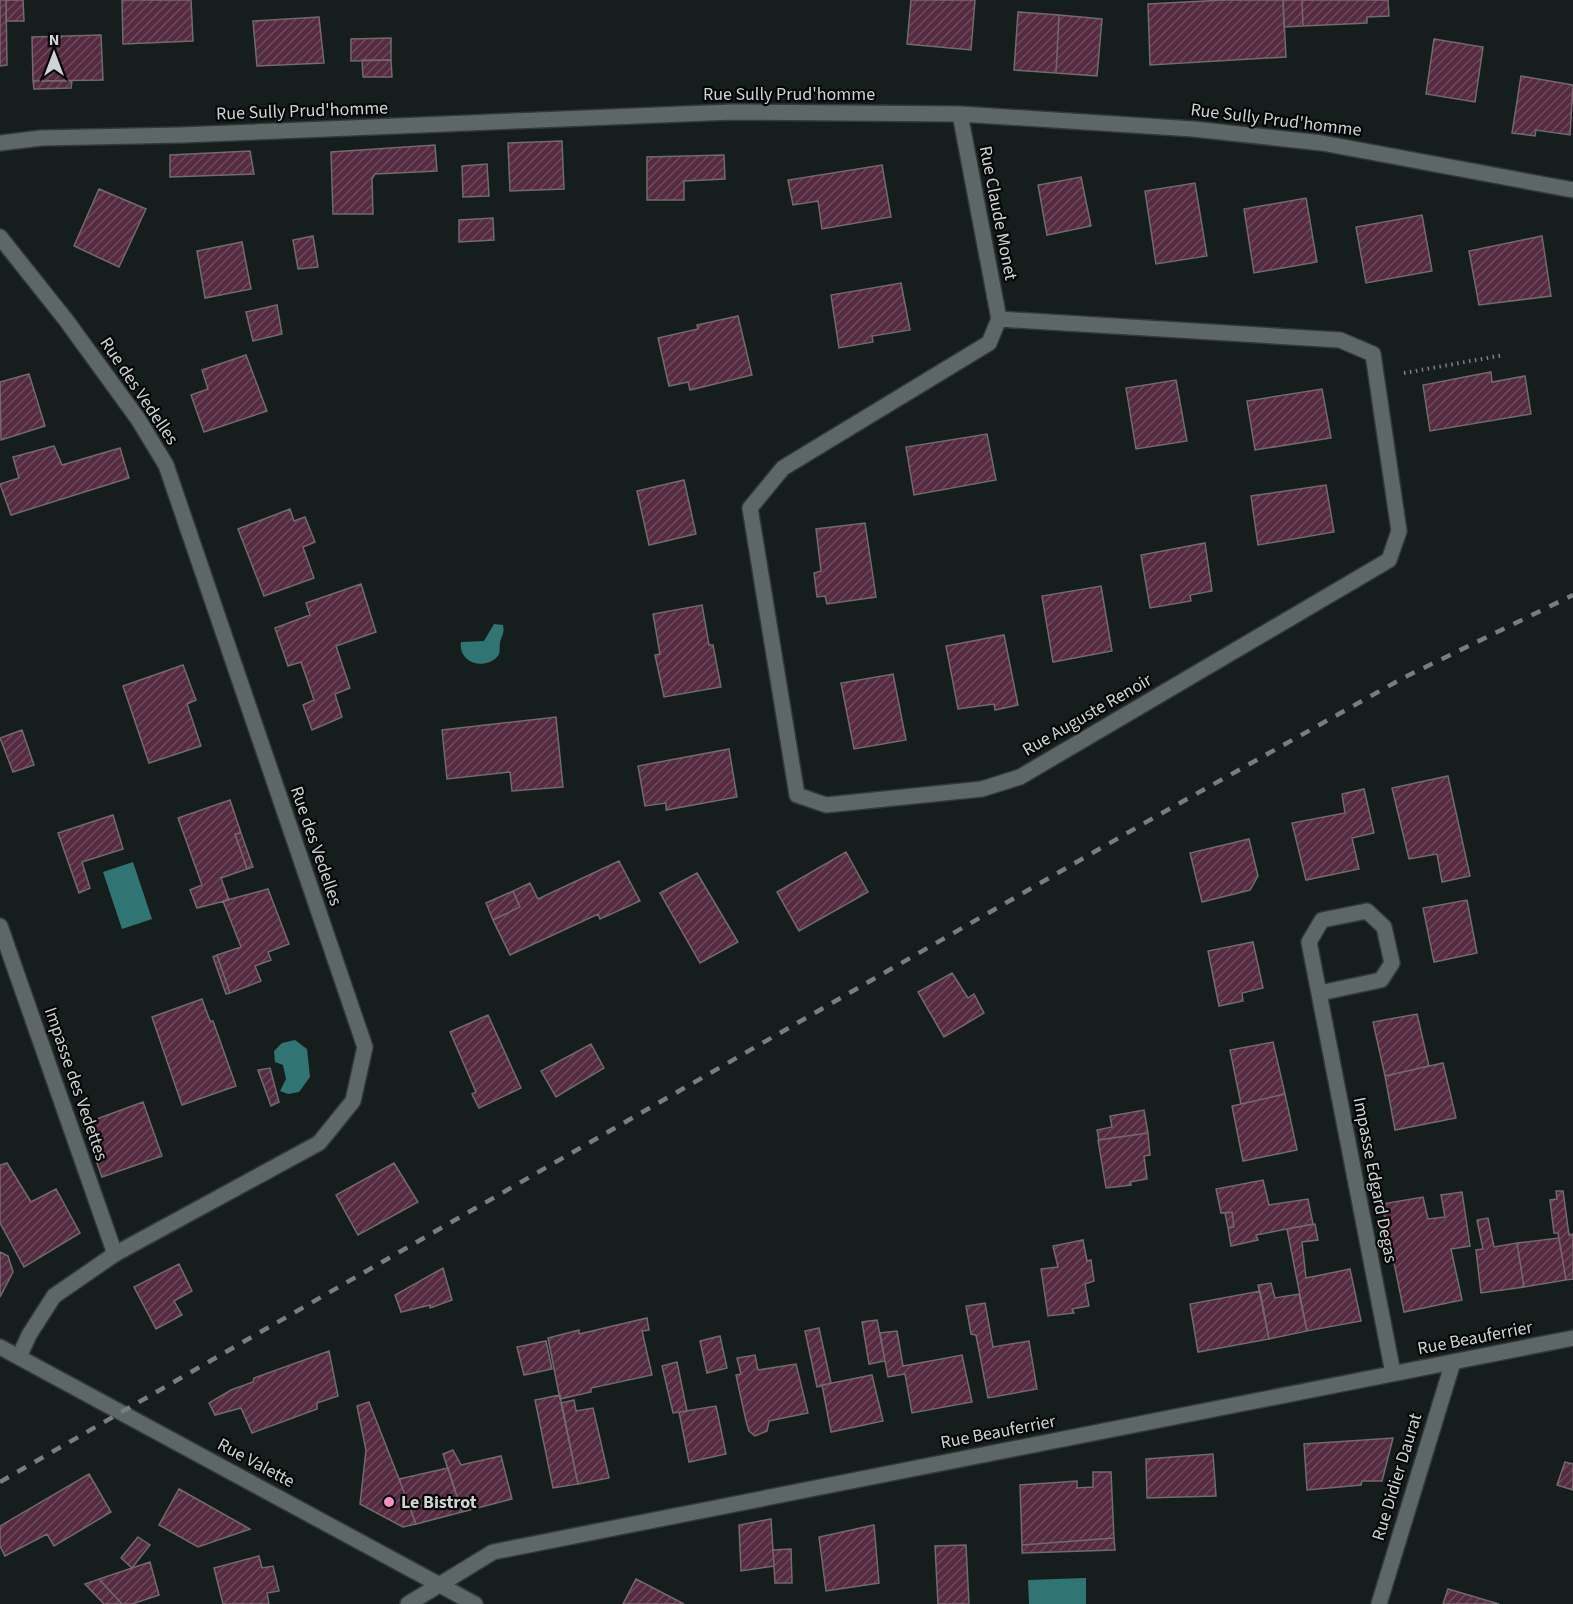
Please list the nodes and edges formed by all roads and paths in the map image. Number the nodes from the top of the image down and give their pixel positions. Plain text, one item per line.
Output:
1 (960, 114) junction
2 (0, 143) edge
3 (1573, 190) edge
4 (0, 237) edge
5 (999, 319) junction
6 (1504, 355) dead end
7 (1376, 378) junction
8 (0, 926) edge
9 (1320, 993) junction
10 (115, 1254) junction
11 (1573, 1338) edge
12 (0, 1347) edge
13 (19, 1357) junction
14 (1453, 1362) junction
15 (1393, 1374) junction
16 (438, 1584) junction
17 (408, 1604) edge
18 (475, 1604) edge
19 (1379, 1604) edge

1 - 2 street, Rue Sully Prud'homme
1 - 3 street, Rue Sully Prud'homme
1 - 5 street, Rue Claude Monet
4 - 10 street, Rue des Vedelles
5 - 7 street, Rue Auguste Renoir
5 - 7 street, Rue Auguste Renoir
6 - 7 path
8 - 10 street, Impasse des Vedettes
9 - 9 street, Impasse Edgard Degas
9 - 15 street, Impasse Edgard Degas
10 - 13 street, Rue des Vedelles
11 - 14 street, Rue Beauferrier
12 - 13 street, Rue Valette
13 - 16 street, Rue Valette
14 - 15 street, Rue Beauferrier
14 - 19 street, Rue Didier Daurat
15 - 16 street, Rue Beauferrier
16 - 17 street, Rue Beauferrier
16 - 18 street, Rue Valette

